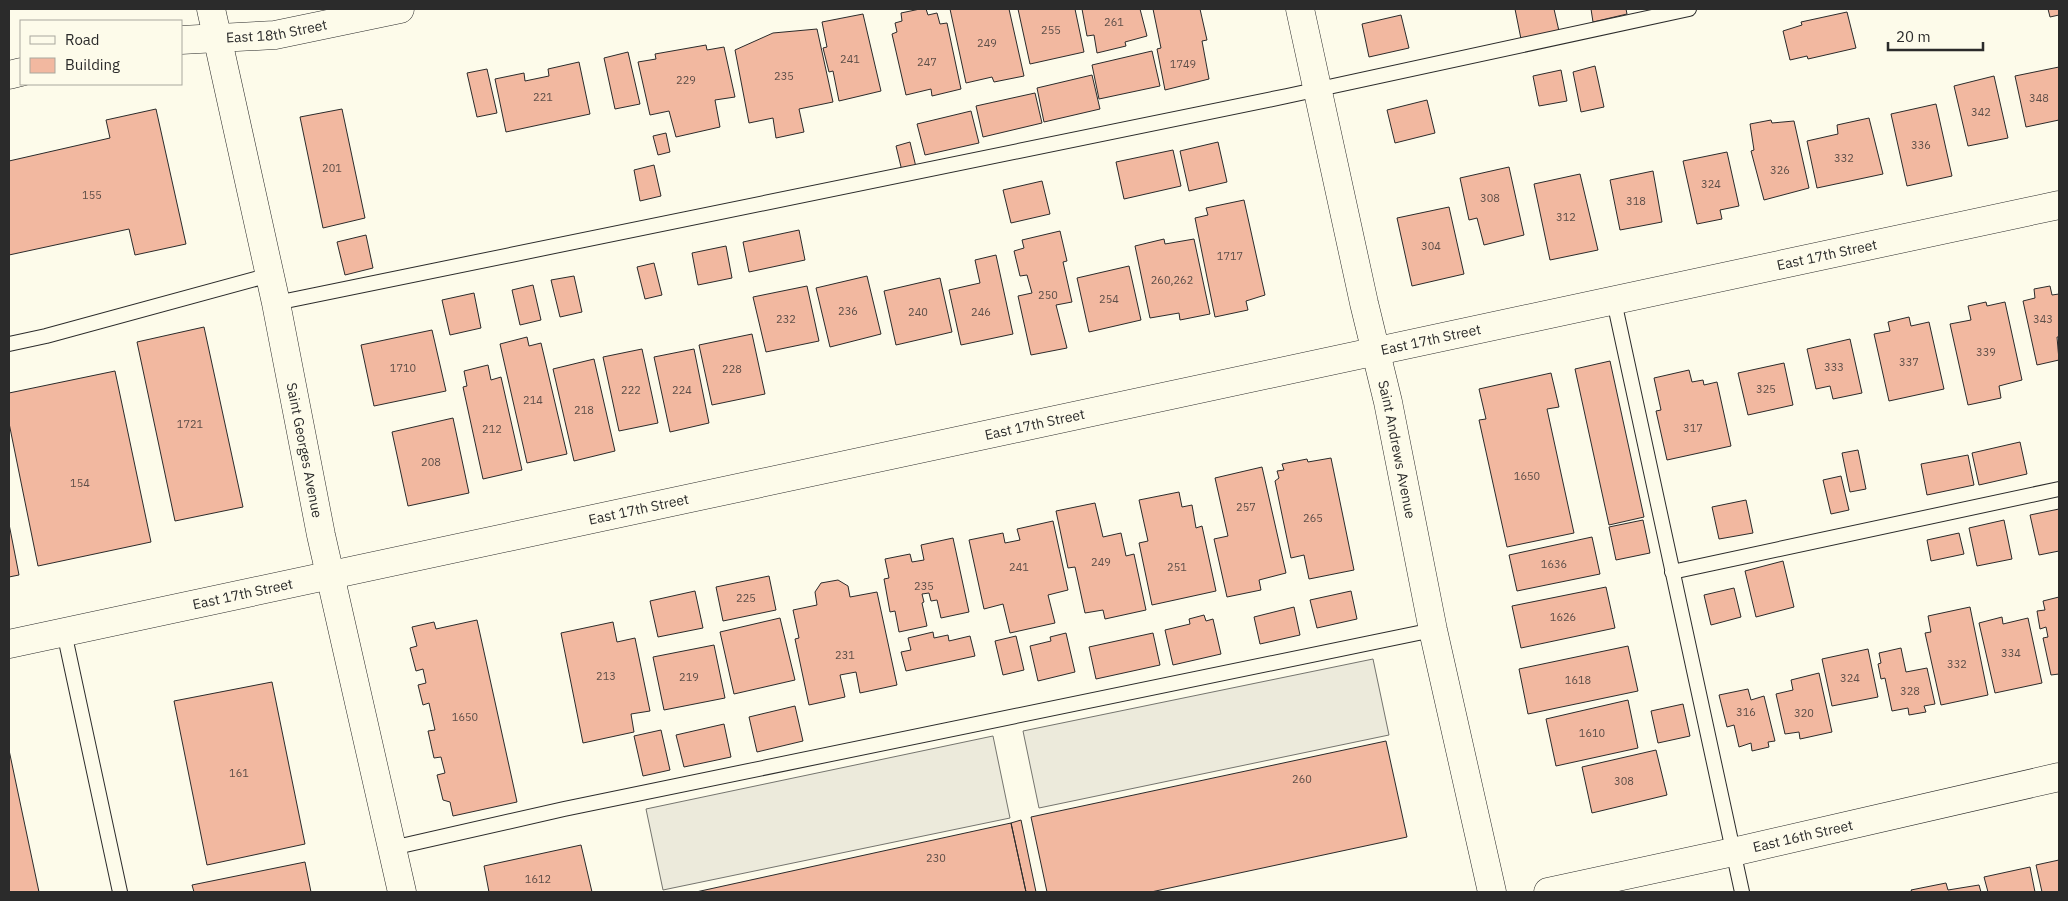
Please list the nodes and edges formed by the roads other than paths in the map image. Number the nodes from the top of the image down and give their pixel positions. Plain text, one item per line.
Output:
1 (211, 9) edge
2 (400, 9) edge
3 (1300, 9) edge
4 (1689, 9) edge
5 (217, 38) junction
6 (182, 40) edge
7 (1318, 89) junction
8 (2059, 205) edge
9 (270, 276) junction
10 (1614, 301) junction
11 (276, 303) junction
12 (9, 344) edge
13 (1376, 352) junction
14 (2059, 490) edge
15 (1672, 572) junction
16 (330, 575) junction
17 (1433, 630) junction
18 (64, 632) junction
19 (9, 644) edge
20 (2059, 777) edge
21 (392, 848) junction
22 (1732, 852) junction
23 (120, 892) edge
24 (402, 892) edge
25 (1492, 892) edge
26 (1548, 892) edge
27 (1742, 892) edge

1 - 5 street, Saint Georges Avenue
2 - 5 street, East 18th Street
3 - 7 street, Saint Andrews Avenue
4 - 7 lane
5 - 6 street, East 18th Street
5 - 9 street, Saint Georges Avenue
7 - 11 lane
7 - 13 street, Saint Andrews Avenue
8 - 10 street, East 17th Street
9 - 11 street, Saint Georges Avenue
9 - 12 lane
10 - 13 street, East 17th Street
10 - 15 lane
11 - 16 street, Saint Georges Avenue
13 - 16 street, East 17th Street
13 - 17 street, Saint Andrews Avenue
14 - 15 lane
15 - 22 lane
16 - 18 street, East 17th Street
16 - 21 street, Saint Georges Avenue
17 - 21 lane
17 - 25 street, Saint Andrews Avenue
18 - 19 street, East 17th Street
18 - 23 lane
20 - 22 street, East 16th Street
21 - 24 street, Saint Georges Avenue
22 - 26 street, East 16th Street
22 - 27 lane

